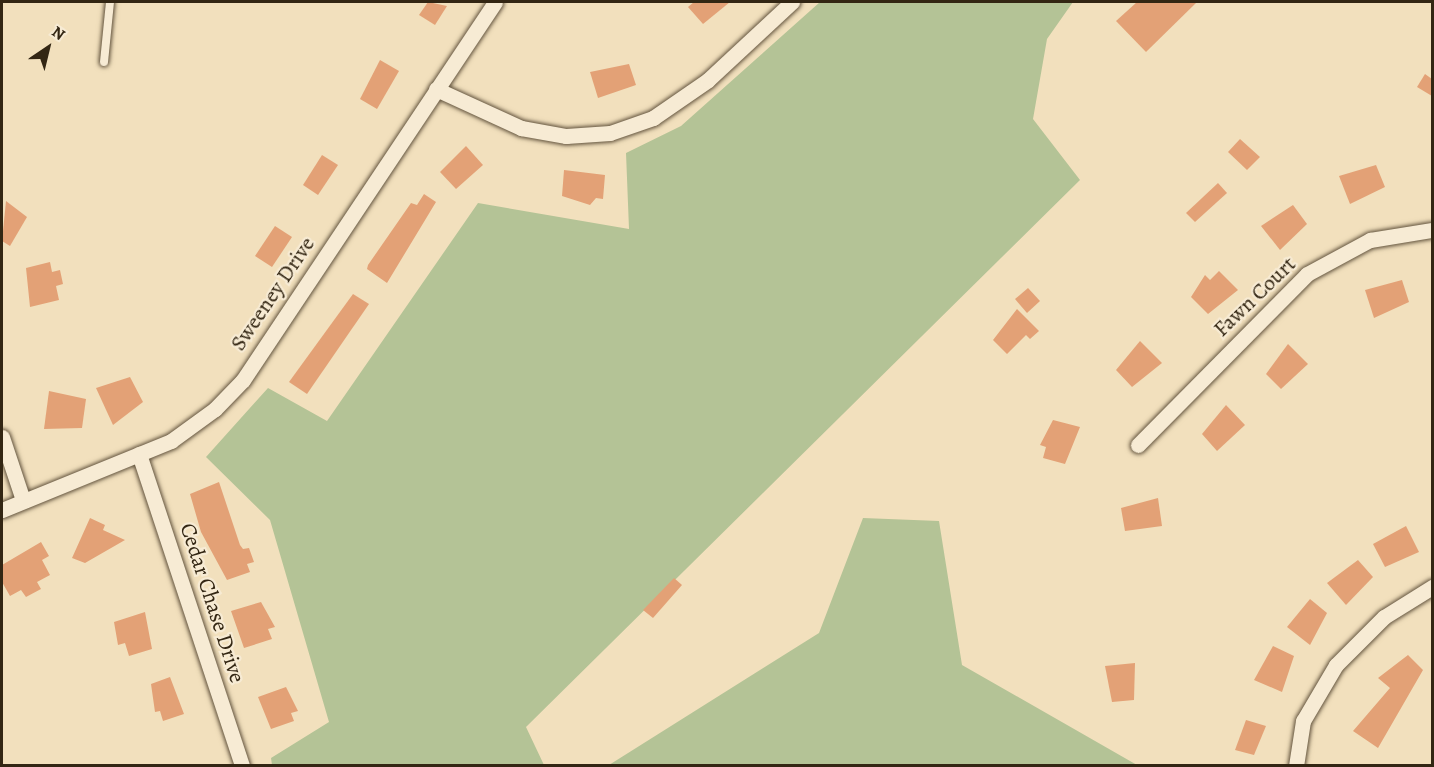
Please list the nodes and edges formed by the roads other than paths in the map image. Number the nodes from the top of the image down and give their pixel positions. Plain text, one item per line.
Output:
1 (110, 2) edge
2 (495, 2) edge
3 (792, 2) edge
4 (104, 62) dead end
5 (436, 89) junction
6 (1432, 230) edge
7 (2, 437) edge
8 (1138, 445) dead end
9 (139, 454) junction
10 (23, 500) junction
11 (2, 510) edge
12 (1432, 587) edge
13 (242, 765) edge
14 (1296, 765) edge

1 - 4 lane
2 - 5 street, Sweeney Drive
3 - 5 street
5 - 9 street, Sweeney Drive
6 - 8 street, Fawn Court
7 - 10 street
9 - 10 street, Sweeney Drive
9 - 13 street, Cedar Chase Drive
10 - 11 street, Sweeney Drive
12 - 14 street

